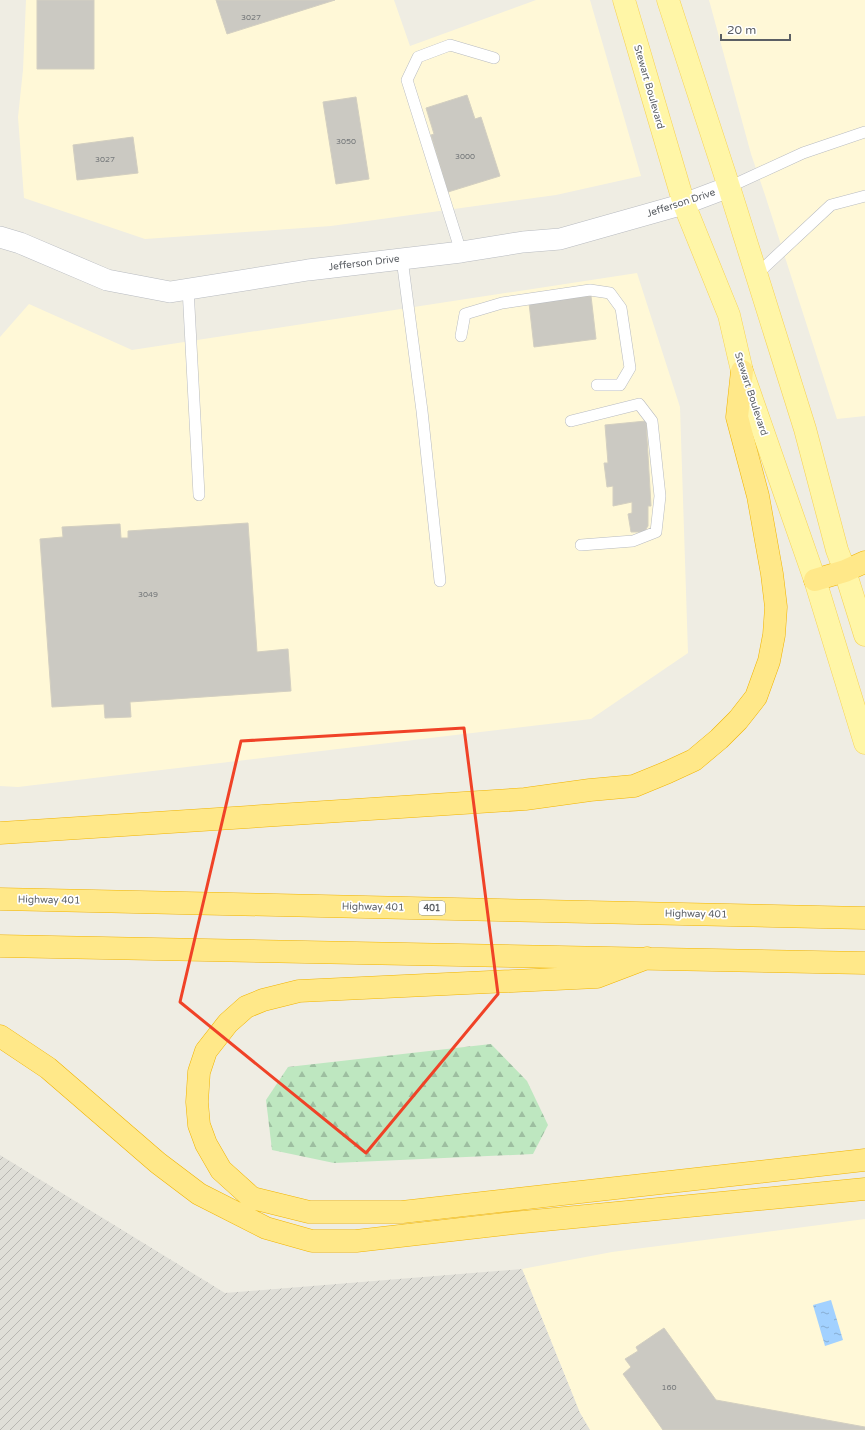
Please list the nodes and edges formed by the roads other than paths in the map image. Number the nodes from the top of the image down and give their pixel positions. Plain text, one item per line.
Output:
1 (624, 0) edge
2 (668, 0) edge
3 (494, 58) dead end
4 (865, 132) edge
5 (729, 187) junction
6 (865, 196) edge
7 (684, 204) junction
8 (0, 237) edge
9 (461, 252) junction
10 (402, 259) junction
11 (756, 275) junction
12 (188, 288) junction
13 (461, 336) dead end
14 (742, 371) junction
15 (597, 385) dead end
16 (571, 421) dead end
17 (199, 495) dead end
18 (581, 545) dead end
19 (865, 562) edge
20 (845, 571) junction
21 (815, 580) junction
22 (440, 581) dead end
23 (865, 635) edge
24 (865, 742) edge
25 (0, 833) edge
26 (0, 899) edge
27 (865, 918) edge
28 (0, 946) edge
29 (647, 958) junction
30 (865, 963) edge
31 (0, 1036) edge
32 (865, 1160) edge
33 (865, 1189) edge

1 - 7 main road, Stewart Boulevard
2 - 5 main road
3 - 9 lane
4 - 5 lane
5 - 7 street, Jefferson Drive
5 - 11 main road
6 - 11 lane
7 - 9 street, Jefferson Drive
7 - 14 main road, Stewart Boulevard
8 - 12 street, Jefferson Drive
9 - 10 street, Jefferson Drive
10 - 12 street, Jefferson Drive
10 - 22 lane
11 - 20 main road
12 - 17 lane
13 - 15 lane
14 - 21 main road, Stewart Boulevard
14 - 25 highway
16 - 18 lane
19 - 20 highway
20 - 21 highway
20 - 23 main road
21 - 24 main road, Stewart Boulevard
26 - 27 highway, Highway 401 / 401
28 - 29 highway
29 - 30 highway
29 - 32 highway
31 - 33 highway

